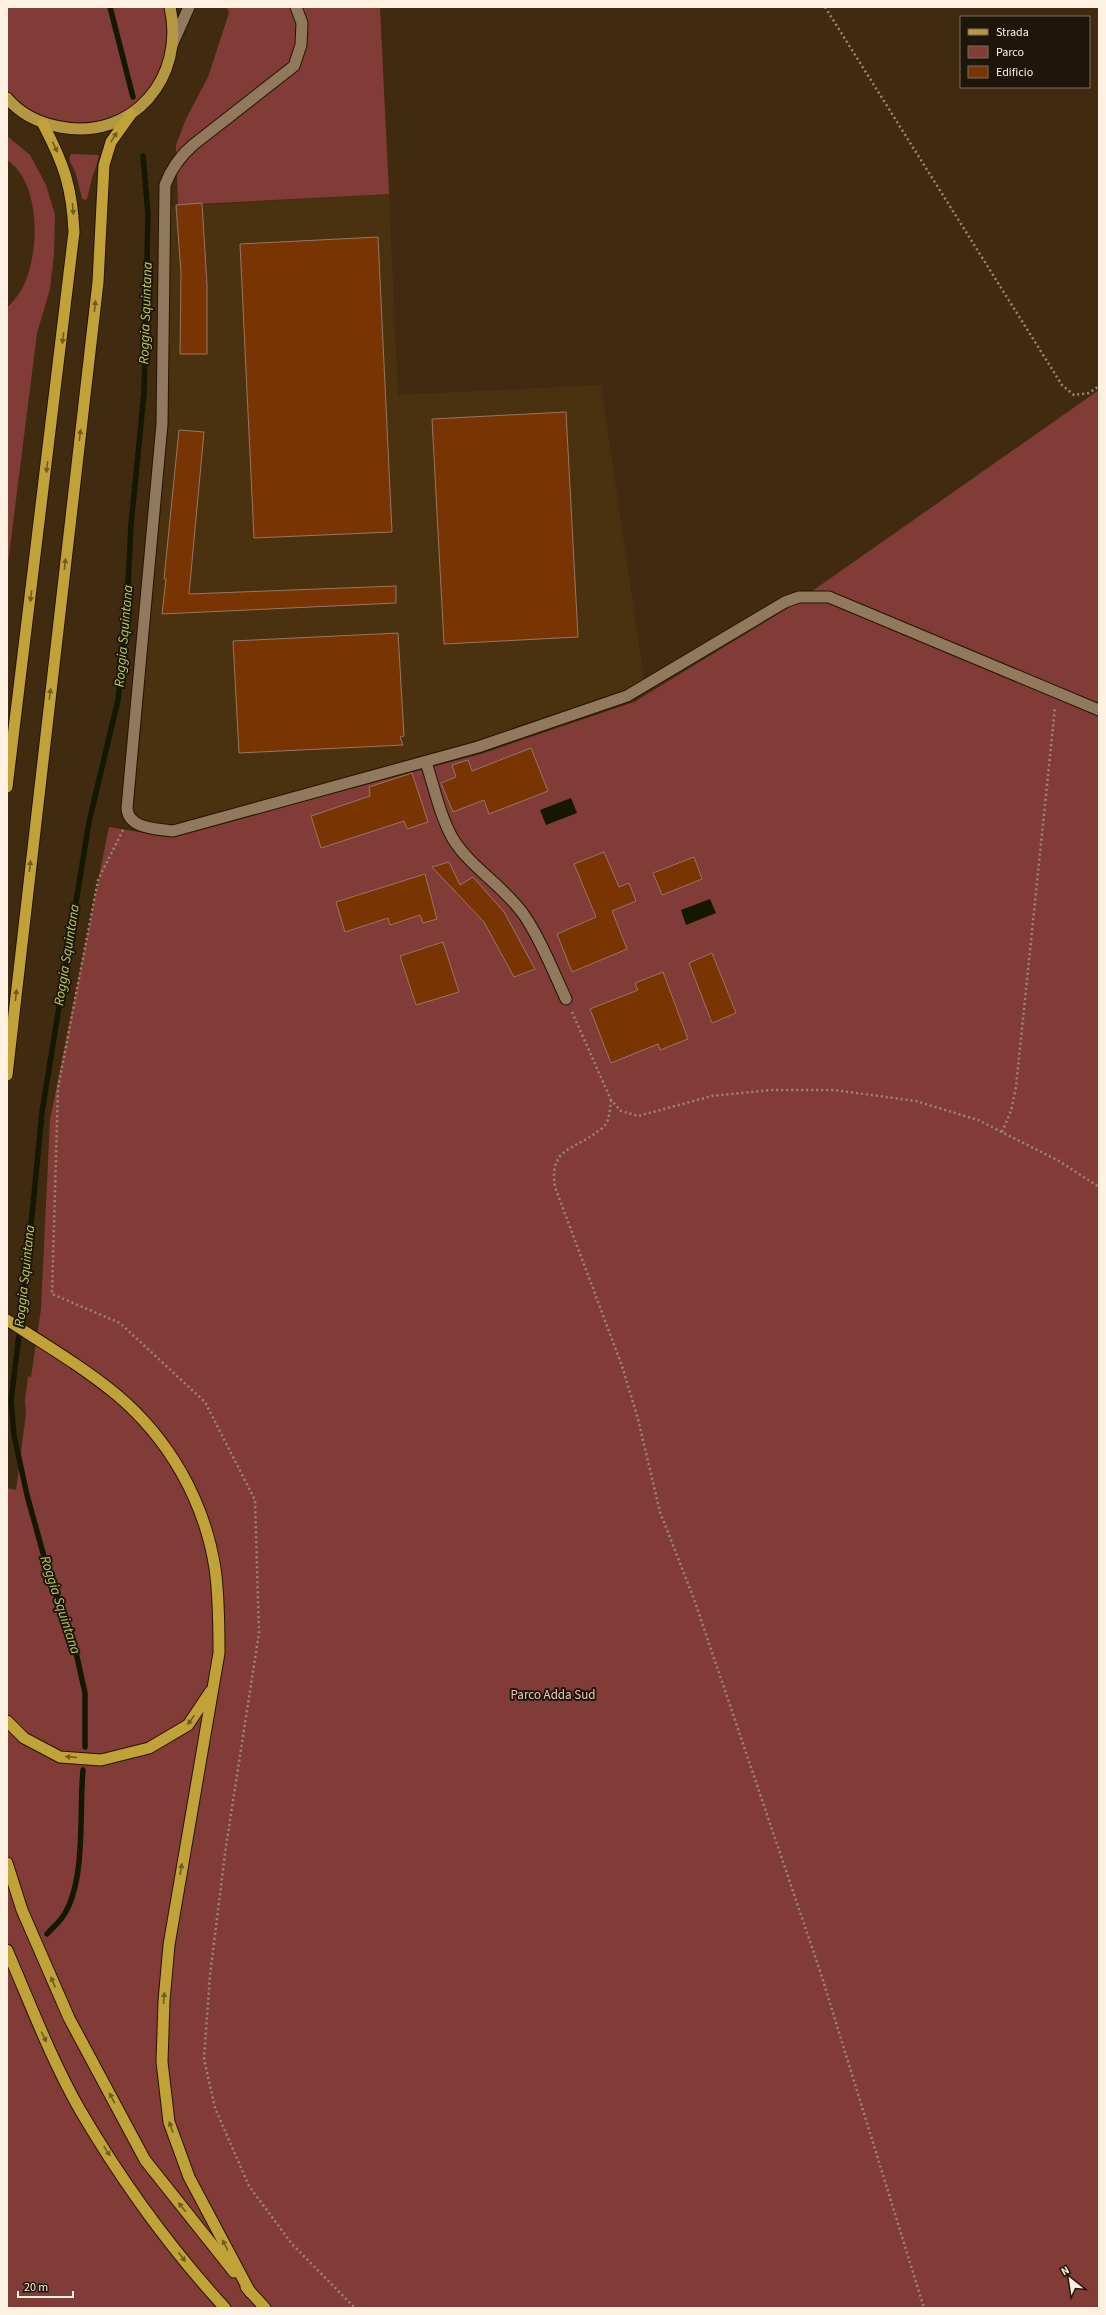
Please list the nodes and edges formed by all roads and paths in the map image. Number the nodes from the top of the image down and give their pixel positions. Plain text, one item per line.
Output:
1 (170, 7) edge
2 (189, 7) edge
3 (296, 7) edge
4 (825, 7) edge
5 (173, 43) junction
6 (7, 98) edge
7 (131, 114) junction
8 (44, 124) junction
9 (1099, 386) edge
10 (1057, 692) junction
11 (1099, 710) edge
12 (426, 762) junction
13 (7, 787) edge
14 (130, 817) junction
15 (566, 999) joint
16 (7, 1075) edge
17 (611, 1100) junction
18 (1002, 1132) junction
19 (1099, 1186) edge
20 (7, 1320) edge
21 (212, 1688) junction
22 (7, 1721) edge
23 (7, 1863) edge
24 (7, 1950) edge
25 (250, 2292) junction
26 (225, 2308) edge
27 (264, 2308) edge
28 (355, 2308) edge
29 (924, 2308) edge

1 - 5 main road
2 - 5 street
3 - 14 street
4 - 9 path
5 - 7 main road
6 - 8 main road
7 - 8 main road
16 -> 7 highway
8 -> 13 highway
10 - 11 street
10 - 12 street
10 - 18 path
12 - 14 street
12 - 15 street
14 - 28 path
15 - 17 path
17 - 18 path
17 - 29 path
18 - 19 path
20 - 21 highway
21 -> 22 highway
25 -> 21 highway
25 -> 23 highway
24 -> 26 highway
25 - 27 highway

